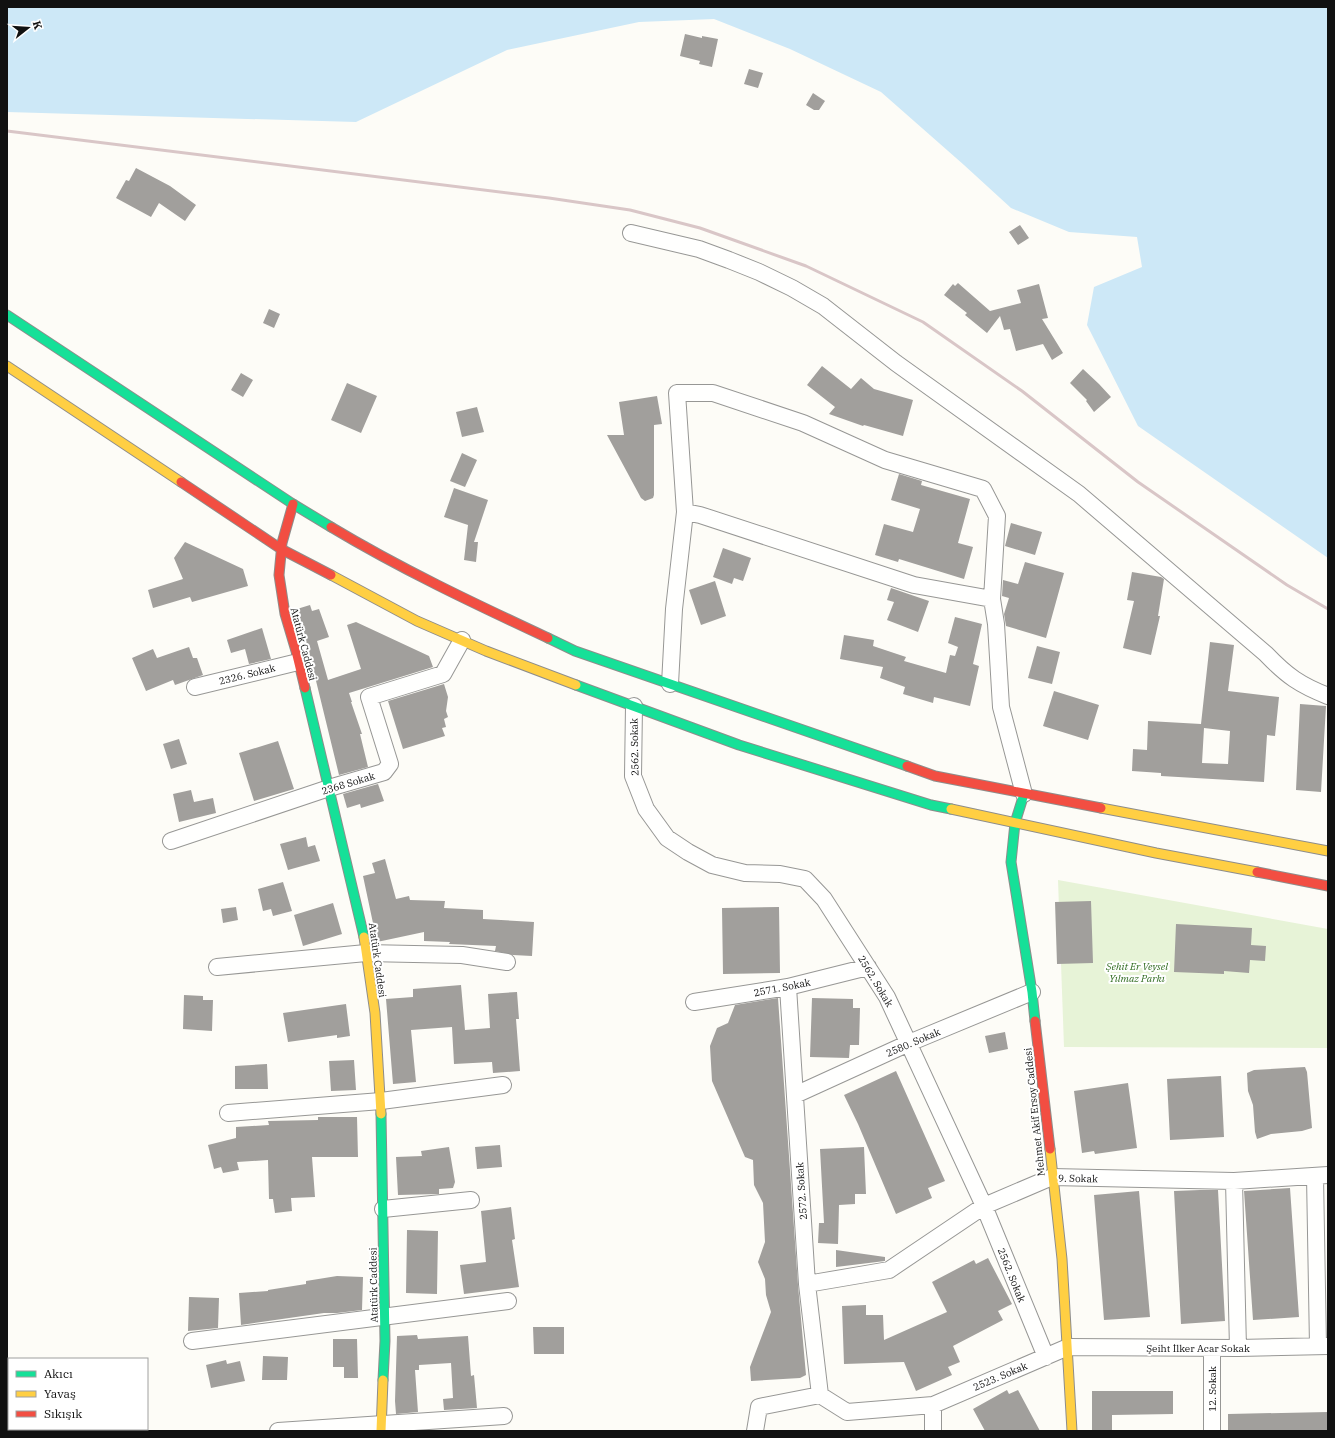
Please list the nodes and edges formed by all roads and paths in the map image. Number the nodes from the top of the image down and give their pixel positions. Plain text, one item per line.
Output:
1 (631, 233) dead end
2 (7, 315) edge
3 (7, 366) edge
4 (293, 504) junction
5 (685, 512) junction
6 (281, 549) junction
7 (992, 599) junction
8 (462, 640) junction
9 (298, 662) junction
10 (670, 684) junction
11 (195, 687) dead end
12 (1328, 696) edge
13 (634, 706) junction
14 (329, 788) junction
15 (1024, 794) junction
16 (1015, 823) junction
17 (172, 841) dead end
18 (1327, 847) edge
19 (1328, 886) edge
20 (366, 953) junction
21 (507, 962) dead end
22 (217, 967) dead end
23 (868, 967) junction
24 (788, 987) junction
25 (1032, 992) junction
26 (694, 1002) dead end
27 (909, 1043) junction
28 (504, 1085) dead end
29 (795, 1095) junction
30 (382, 1101) junction
31 (228, 1113) dead end
32 (1322, 1176) edge
33 (1052, 1177) junction
34 (1234, 1181) junction
35 (471, 1200) dead end
36 (984, 1206) junction
37 (383, 1209) junction
38 (807, 1284) junction
39 (508, 1301) dead end
40 (385, 1317) junction
41 (192, 1340) dead end
42 (1323, 1346) edge
43 (1068, 1347) junction
44 (1212, 1348) junction
45 (1238, 1348) junction
46 (1046, 1357) junction
47 (820, 1395) junction
48 (933, 1405) junction
49 (504, 1416) dead end
50 (382, 1427) edge
51 (278, 1431) edge
52 (755, 1431) edge
53 (933, 1431) edge
54 (1072, 1431) edge
55 (1212, 1431) edge

1 - 12 street
2 - 4 main road
3 - 6 main road
4 - 6 main road, Atatürk Caddesi
4 - 10 main road
5 - 7 street
5 - 7 street
5 - 10 street
6 - 8 main road
6 - 9 main road, Atatürk Caddesi
7 - 15 street
8 - 13 main road
8 - 14 street, 2368 Sokak
9 - 11 street, 2326. Sokak
9 - 14 main road, Atatürk Caddesi
10 - 15 main road
13 - 16 main road
13 - 23 street, 2562. Sokak
14 - 17 street, 2368 Sokak
14 - 20 main road, Atatürk Caddesi
15 - 16 main road, Mehmet Akif Ersoy Caddesi
15 - 18 main road
16 - 19 main road
16 - 25 main road, Mehmet Akif Ersoy Caddesi
20 - 21 street
20 - 22 street
20 - 30 main road, Atatürk Caddesi
23 - 24 street, 2571. Sokak
23 - 27 street, 2562. Sokak
24 - 26 street, 2571. Sokak
24 - 29 street, 2572. Sokak
25 - 27 street, 2580. Sokak
25 - 33 main road, Mehmet Akif Ersoy Caddesi
27 - 29 street, 2580. Sokak
27 - 36 street, 2562. Sokak
28 - 30 street
29 - 38 street, 2572. Sokak
30 - 31 street
30 - 37 main road, Atatürk Caddesi
32 - 34 street, 9. Sokak
32 - 42 street
33 - 34 street, 9. Sokak
33 - 36 street, 9. Sokak
33 - 43 main road, Mehmet Akif Ersoy Caddesi
34 - 45 street
35 - 37 street
36 - 38 street, 9. Sokak
36 - 46 street, 2562. Sokak
37 - 40 main road, Atatürk Caddesi
38 - 47 street, 2572. Sokak
39 - 40 street
40 - 41 street
40 - 50 main road, Atatürk Caddesi
42 - 45 street, Şeiht İlker Acar Sokak
43 - 44 street, Şeiht İlker Acar Sokak
43 - 46 street, 2523. Sokak
43 - 54 main road, Mehmet Akif Ersoy Caddesi
44 - 45 street, Şeiht İlker Acar Sokak
44 - 55 street, 12. Sokak
46 - 48 street, 2523. Sokak
47 - 48 street, 2523. Sokak
47 - 52 street
48 - 53 street
49 - 50 street
50 - 51 street

